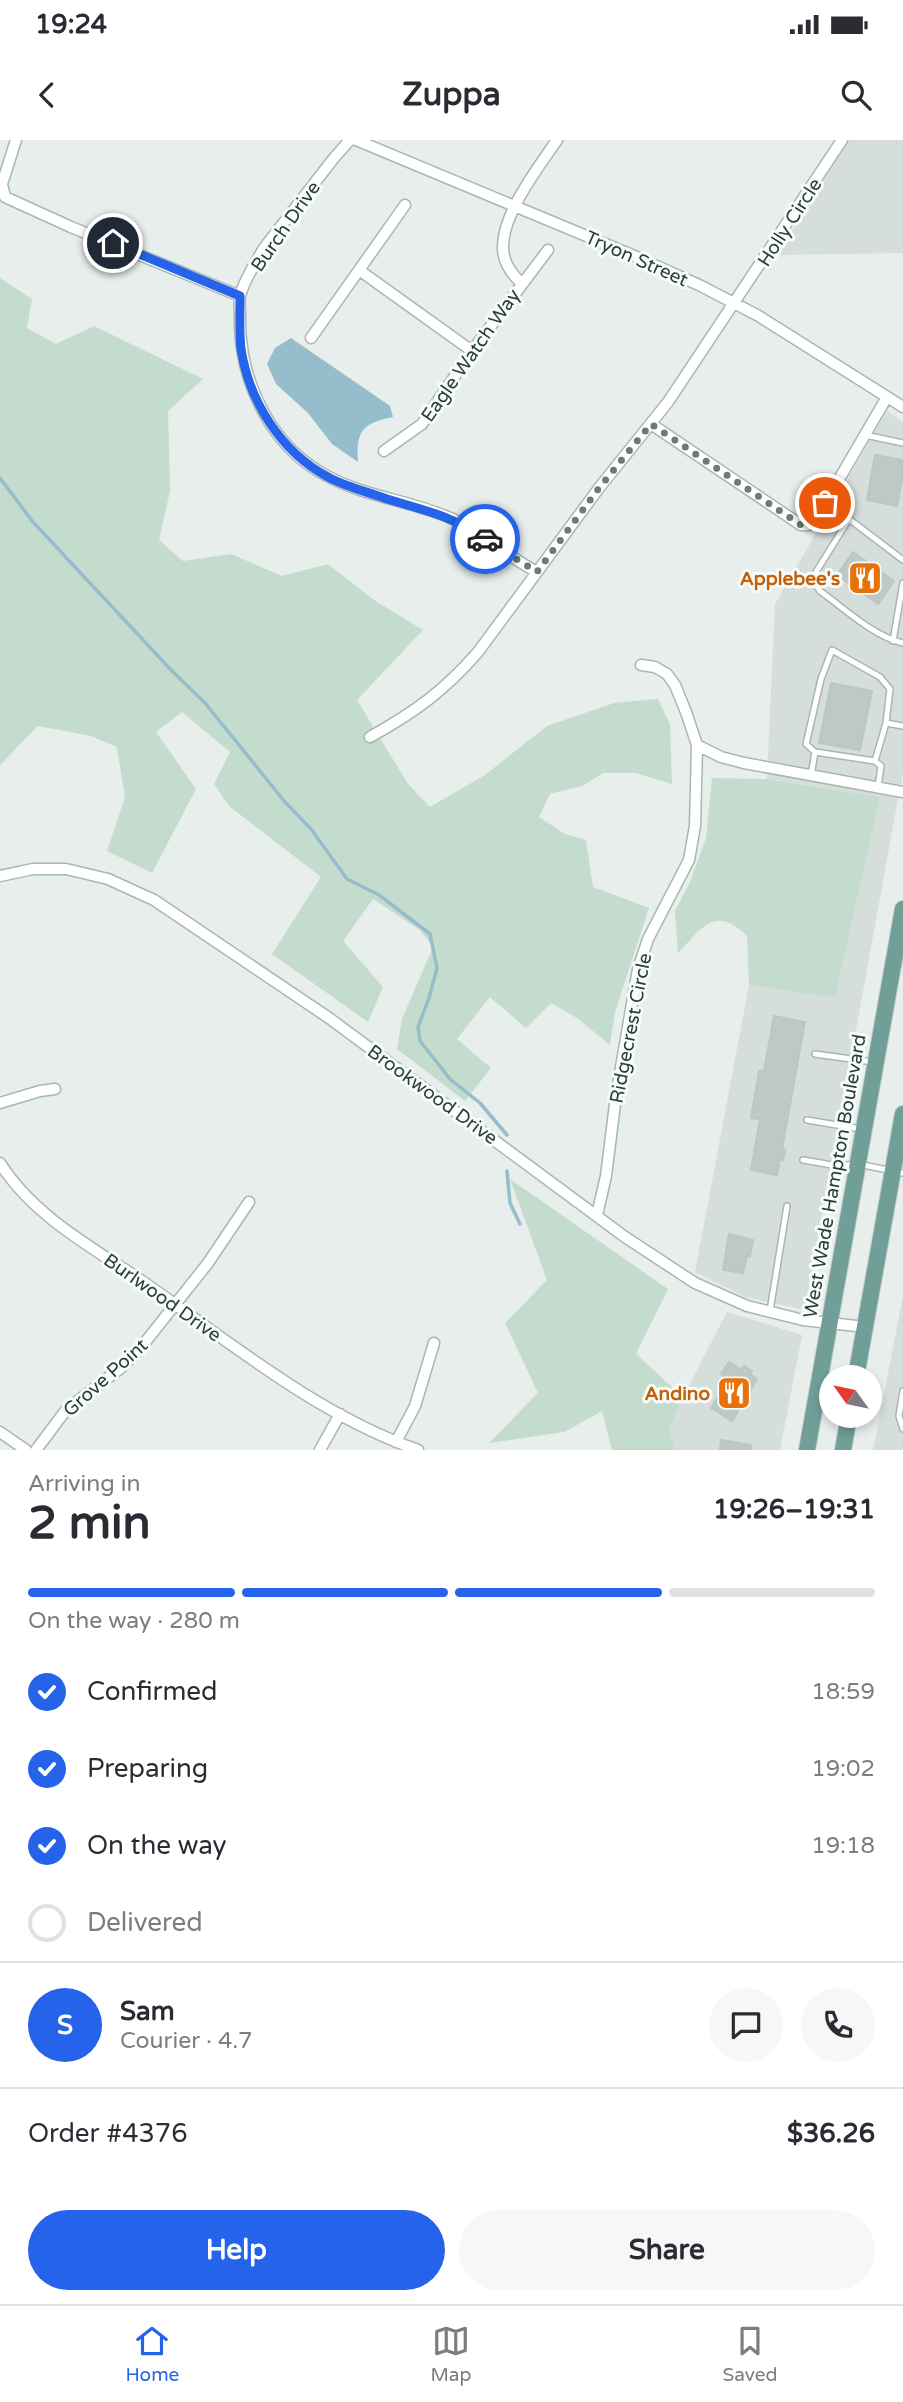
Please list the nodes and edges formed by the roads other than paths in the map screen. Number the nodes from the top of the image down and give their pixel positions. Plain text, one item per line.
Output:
1 (16, 140) edge
2 (350, 140) edge
3 (356, 140) edge
4 (557, 140) edge
5 (842, 140) edge
6 (5, 154) edge
7 (405, 205) dead end
8 (515, 206) junction
9 (548, 250) dead end
10 (359, 270) junction
11 (521, 284) junction
12 (240, 296) junction
13 (735, 303) junction
14 (311, 338) dead end
15 (472, 351) junction
16 (887, 397) junction
17 (903, 407) edge
18 (651, 424) junction
19 (863, 435) junction
20 (903, 443) edge
21 (384, 450) dead end
22 (825, 503) junction
23 (849, 519) junction
24 (903, 560) edge
25 (537, 572) junction
26 (903, 583) edge
27 (893, 640) junction
28 (903, 643) edge
29 (641, 665) dead end
30 (886, 723) junction
31 (903, 726) edge
32 (370, 737) dead end
33 (696, 745) junction
34 (815, 752) junction
35 (875, 761) junction
36 (811, 776) junction
37 (878, 788) junction
38 (903, 792) edge
39 (0, 876) edge
40 (903, 909) edge
41 (815, 1054) dead end
42 (876, 1062) junction
43 (55, 1089) dead end
44 (0, 1103) edge
45 (903, 1114) edge
46 (807, 1120) dead end
47 (864, 1130) junction
48 (803, 1160) dead end
49 (0, 1164) edge
50 (858, 1164) junction
51 (898, 1172) edge
52 (249, 1202) dead end
53 (787, 1206) dead end
54 (597, 1215) junction
55 (175, 1305) junction
56 (770, 1311) junction
57 (830, 1322) junction
58 (865, 1327) junction
59 (434, 1343) dead end
60 (858, 1365) edge
61 (903, 1391) edge
62 (340, 1414) junction
63 (847, 1428) edge
64 (903, 1429) edge
65 (0, 1432) edge
66 (396, 1442) junction
67 (26, 1450) edge
68 (36, 1450) edge
69 (320, 1450) edge
70 (418, 1450) edge
71 (807, 1450) edge
72 (843, 1450) edge

1 - 6 street
2 - 12 street, Burch Drive
3 - 8 street, Tryon Street
4 - 8 street
5 - 13 street, Holly Circle
6 - 12 street
7 - 10 street
8 - 11 street
8 - 13 street, Tryon Street
9 - 11 street, Eagle Watch Way
10 - 14 street
10 - 15 street
11 - 15 street, Eagle Watch Way
12 - 25 street, Burch Drive
13 - 16 street, Tryon Street
13 - 18 street, Holly Circle
15 - 21 street, Eagle Watch Way
16 - 17 street, Tryon Street
16 - 19 street
18 - 22 street
18 - 25 street, Holly Circle
19 - 20 lane
19 - 22 street
22 - 23 lane
23 - 24 lane
23 - 27 lane
25 - 32 street, Holly Circle
26 - 27 lane
27 - 28 lane
29 - 33 street, Ridgecrest Circle
30 - 31 lane
30 - 34 lane
30 - 35 lane
33 - 36 street
33 - 54 street, Ridgecrest Circle
34 - 35 lane
34 - 36 lane
35 - 37 lane
36 - 37 street
37 - 38 street
39 - 54 street, Brookwood Drive
40 - 42 main road, West Wade Hampton Boulevard
41 - 42 lane
42 - 47 main road, West Wade Hampton Boulevard
43 - 44 street
45 - 51 main road
46 - 47 lane
47 - 50 main road, West Wade Hampton Boulevard
48 - 50 lane
49 - 55 street, Burlwood Drive
50 - 51 lane
50 - 57 main road, West Wade Hampton Boulevard
51 - 58 main road
52 - 55 street, Grove Point
53 - 56 lane
54 - 56 street, Brookwood Drive
55 - 62 street, Burlwood Drive
55 - 68 street, Grove Point
56 - 57 street, Brookwood Drive
57 - 58 street, Brookwood Drive
57 - 71 main road, West Wade Hampton Boulevard
58 - 60 main road
59 - 66 street
61 - 64 lane
62 - 66 street, Burlwood Drive
62 - 69 street
63 - 72 main road
65 - 67 street
66 - 70 street, Burlwood Drive

